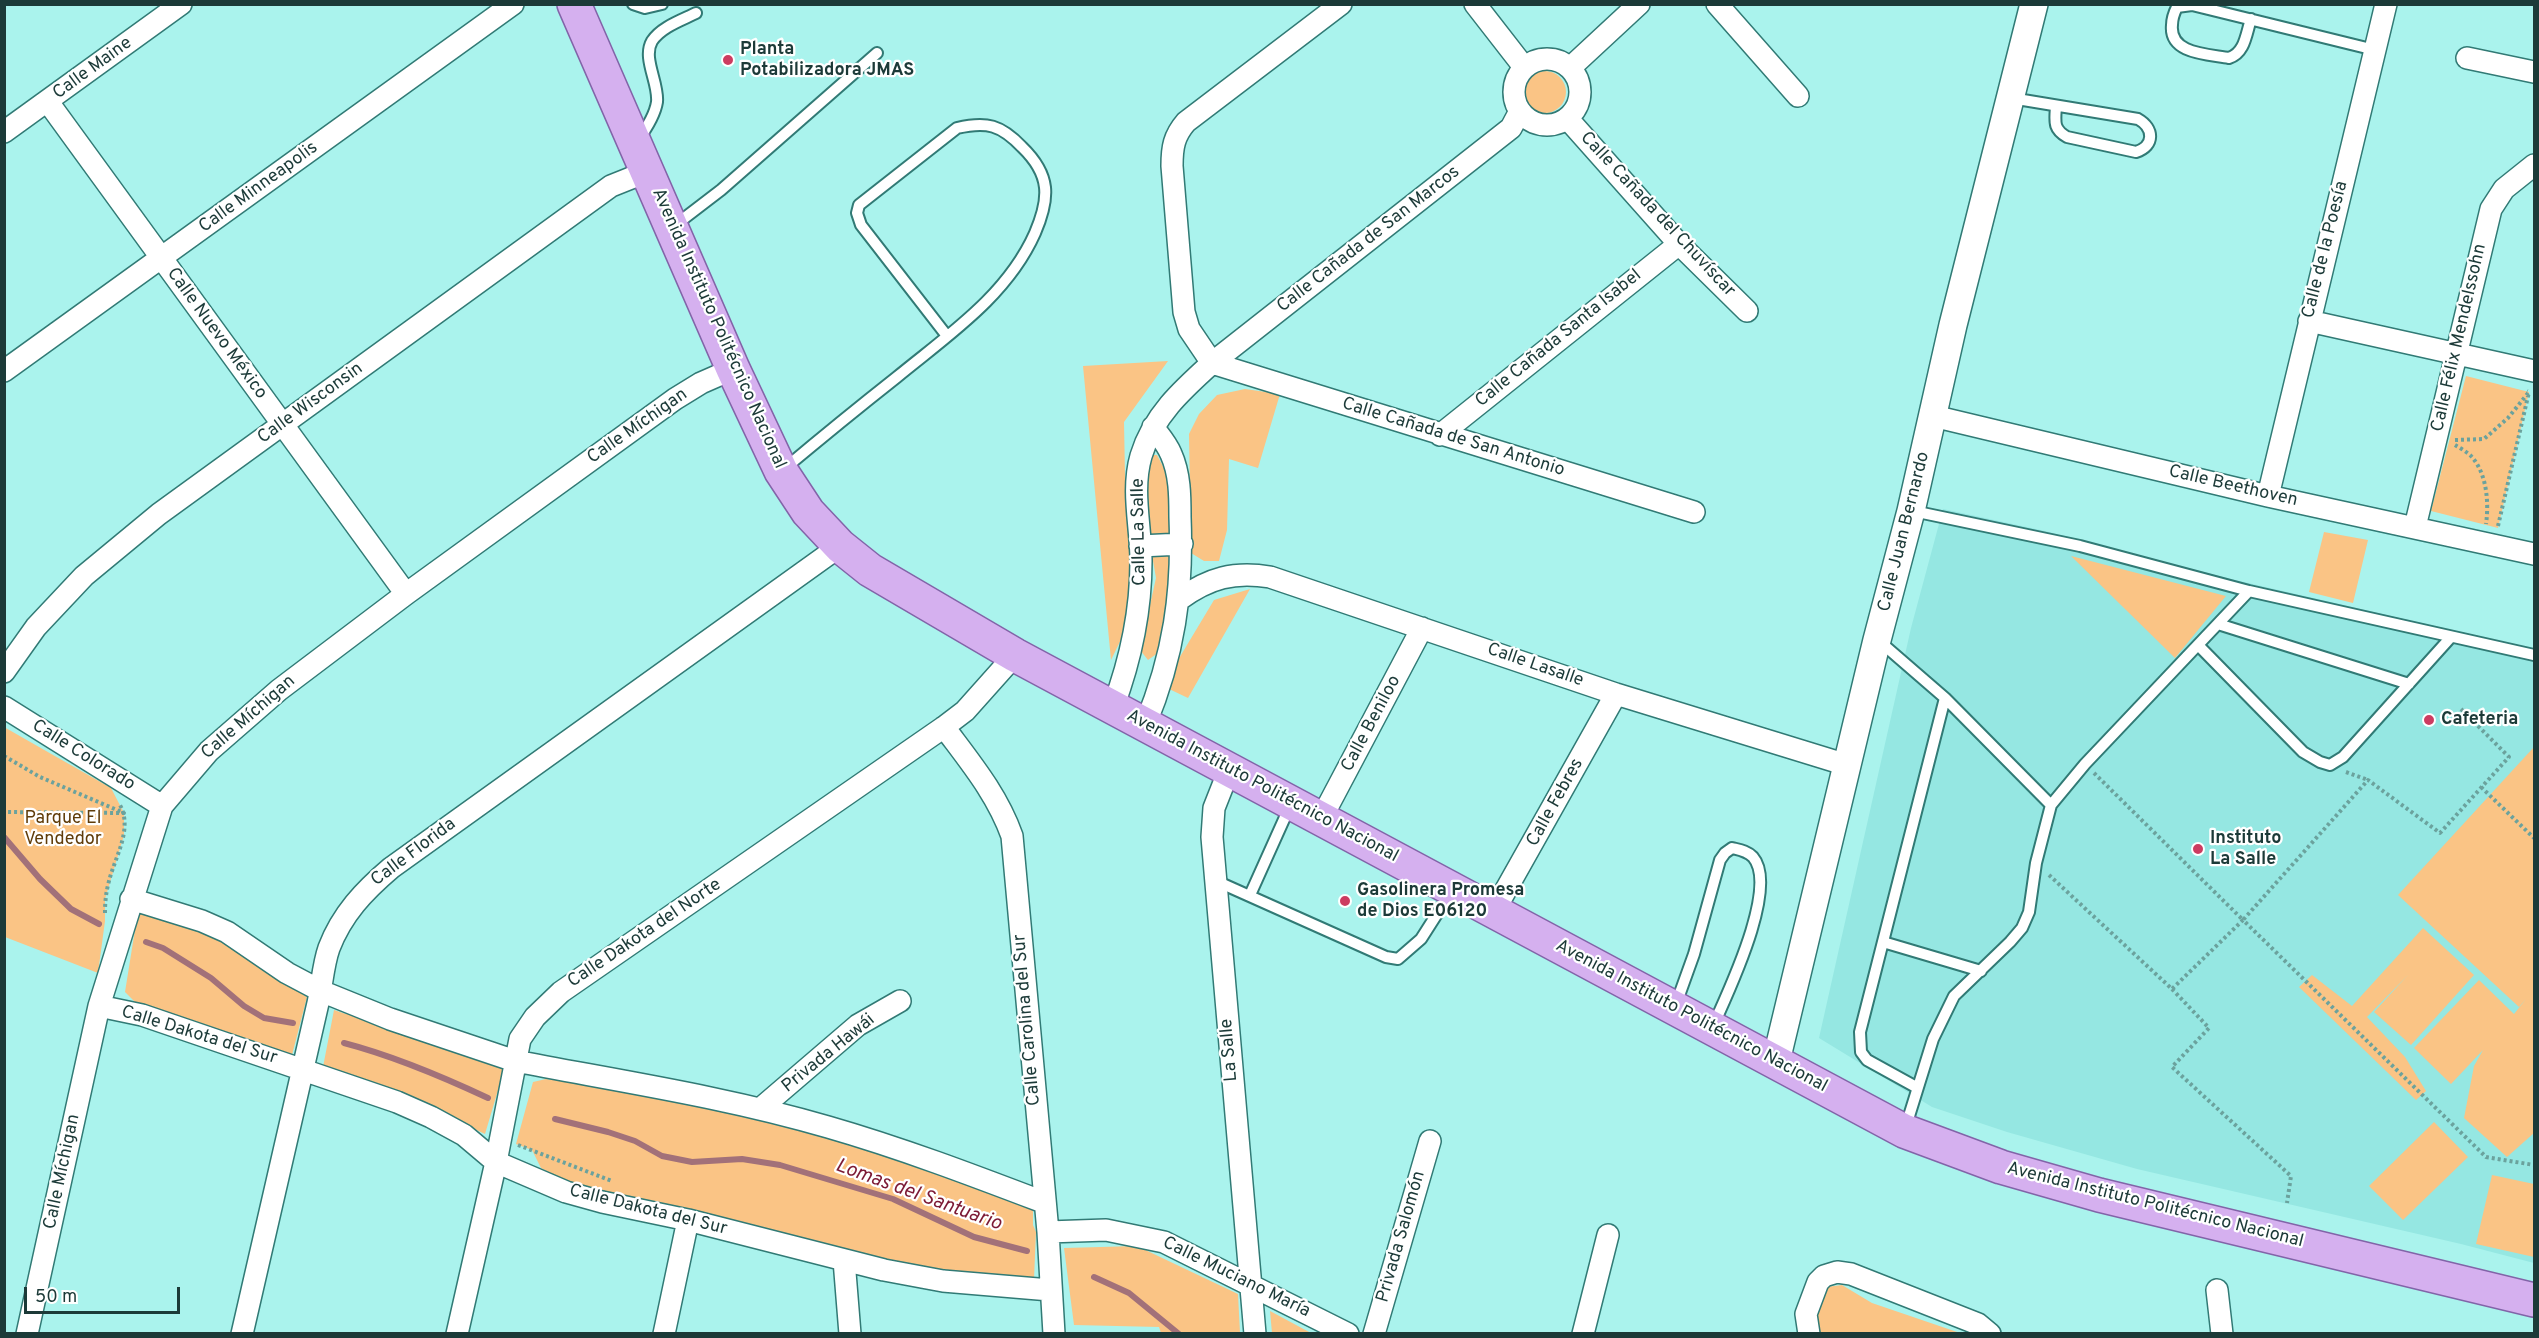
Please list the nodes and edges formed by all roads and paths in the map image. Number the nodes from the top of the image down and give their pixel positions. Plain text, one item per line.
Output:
1 (181, 4) edge
2 (513, 4) edge
3 (574, 4) edge
4 (633, 4) edge
5 (662, 4) edge
6 (1341, 4) edge
7 (1475, 4) edge
8 (1639, 4) edge
9 (1717, 4) edge
10 (2034, 4) edge
11 (2386, 4) edge
12 (696, 13) dead end
13 (2251, 19) junction
14 (2375, 50) junction
15 (877, 53) dead end
16 (2468, 58) dead end
17 (1524, 67) junction
18 (1570, 68) junction
19 (2535, 72) edge
20 (1798, 96) dead end
21 (2011, 98) junction
22 (48, 102) junction
23 (2056, 106) junction
24 (1520, 111) junction
25 (1567, 118) junction
26 (4, 132) edge
27 (641, 158) junction
28 (2535, 165) edge
29 (671, 228) junction
30 (1679, 244) junction
31 (161, 258) junction
32 (1747, 311) dead end
33 (2309, 321) junction
34 (947, 336) junction
35 (2457, 352) junction
36 (1212, 363) junction
37 (733, 369) junction
38 (4, 371) edge
39 (2535, 371) edge
40 (2518, 389) dead end
41 (2529, 392) junction
42 (1933, 416) junction
43 (283, 425) junction
44 (1154, 427) junction
45 (1440, 435) junction
46 (781, 471) junction
47 (2268, 496) junction
48 (1911, 511) junction
49 (1694, 512) dead end
50 (2475, 522) dead end
51 (2486, 525) junction
52 (2415, 527) junction
53 (1182, 544) junction
54 (840, 546) junction
55 (1140, 546) junction
56 (2535, 554) edge
57 (2249, 591) junction
58 (406, 594) junction
59 (1180, 599) junction
60 (2218, 624) junction
61 (1422, 628) junction
62 (2451, 638) junction
63 (1877, 640) junction
64 (2198, 645) junction
65 (1015, 655) junction
66 (2535, 655) edge
67 (4, 672) edge
68 (2409, 684) junction
69 (1616, 694) junction
70 (1945, 698) junction
71 (4, 707) edge
72 (1113, 707) junction
73 (2461, 710) dead end
74 (1145, 725) junction
75 (944, 727) junction
76 (4, 756) edge
77 (2085, 764) junction
78 (1846, 765) junction
79 (1229, 770) junction
80 (2481, 787) junction
81 (116, 796) dead end
82 (1291, 803) junction
83 (2051, 805) junction
84 (162, 806) junction
85 (4, 812) edge
86 (124, 813) junction
87 (1321, 819) junction
88 (2535, 838) edge
89 (2036, 863) junction
90 (1216, 881) junction
91 (1452, 889) junction
92 (1250, 895) junction
93 (131, 899) junction
94 (1494, 911) junction
95 (2244, 920) junction
96 (105, 921) dead end
97 (1883, 942) junction
98 (1981, 971) junction
99 (2172, 989) junction
100 (321, 991) junction
101 (900, 1001) dead end
102 (99, 1006) junction
103 (1674, 1007) junction
104 (1713, 1027) junction
105 (515, 1061) junction
106 (1776, 1061) junction
107 (303, 1068) junction
108 (1916, 1087) junction
109 (760, 1109) junction
110 (1904, 1131) junction
111 (501, 1139) junction
112 (1430, 1141) dead end
113 (496, 1162) junction
114 (2535, 1165) edge
115 (613, 1182) dead end
116 (1044, 1202) junction
117 (2287, 1203) dead end
118 (688, 1220) junction
119 (1048, 1232) junction
120 (1608, 1235) dead end
121 (844, 1260) junction
122 (1249, 1282) junction
123 (1050, 1290) junction
124 (2217, 1290) dead end
125 (2535, 1300) edge
126 (27, 1334) edge
127 (242, 1334) edge
128 (457, 1334) edge
129 (664, 1334) edge
130 (850, 1334) edge
131 (1054, 1334) edge
132 (1255, 1334) edge
133 (1348, 1334) edge
134 (1374, 1334) edge
135 (1583, 1334) edge
136 (1809, 1334) edge
137 (1990, 1334) edge
138 (2222, 1334) edge

1 - 22 street, Calle Maine
2 - 31 street, Calle Minneapolis
3 - 27 main road, Avenida Instituto Politécnico Nacional
4 - 5 lane
6 - 36 street
7 - 17 street
8 - 18 street
9 - 20 street
10 - 21 street, Calle Juan Bernardo
11 - 14 street, Calle de la Poesía
12 - 27 lane
13 - 13 lane
13 - 14 lane
14 - 33 street, Calle de la Poesía
15 - 29 lane
16 - 19 street
17 - 18 street
17 - 24 street
18 - 25 street
21 - 23 lane
21 - 42 street, Calle Juan Bernardo
22 - 26 street, Calle Maine
22 - 31 street, Calle Nuevo México
23 - 23 lane
24 - 25 street
24 - 36 street, Calle Cañada de San Marcos
25 - 30 street, Calle Cañada del Chuvíscar
27 - 29 main road, Avenida Instituto Politécnico Nacional
27 - 43 street, Calle Wisconsin
28 - 35 street, Calle Félix Mendelssohn
29 - 37 main road, Avenida Instituto Politécnico Nacional
30 - 32 street, Calle Cañada del Chuvíscar
30 - 45 street, Calle Cañada Santa Isabel
31 - 38 street, Calle Minneapolis
31 - 43 street, Calle Nuevo México
33 - 35 street
33 - 47 street, Calle de la Poesía
34 - 34 lane
34 - 46 lane
35 - 39 street
35 - 52 street, Calle Félix Mendelssohn
36 - 44 street, Calle La Salle
36 - 45 street, Calle Cañada de San Antonio
37 - 46 main road, Avenida Instituto Politécnico Nacional
37 - 58 street, Calle Míchigan
40 - 41 path
41 - 51 path
41 - 51 path
42 - 47 street, Calle Beethoven
42 - 48 street, Calle Juan Bernardo
43 - 58 street, Calle Nuevo México
43 - 67 street, Calle Wisconsin
44 - 53 street, Calle La Salle
44 - 55 street, Calle La Salle
45 - 49 street, Calle Cañada de San Antonio
46 - 54 main road, Avenida Instituto Politécnico Nacional
47 - 52 street, Calle Beethoven
48 - 57 lane
48 - 63 street, Calle Juan Bernardo
50 - 51 path
52 - 56 street, Calle Beethoven
53 - 55 street
53 - 59 street, Calle La Salle
54 - 65 main road, Avenida Instituto Politécnico Nacional
54 - 100 street, Calle Florida
55 - 72 street, Calle La Salle
57 - 60 lane
57 - 62 lane
58 - 84 street, Calle Míchigan
59 - 61 street, Calle Lasalle
59 - 74 street, Calle La Salle
60 - 64 lane
60 - 68 lane
61 - 69 street, Calle Lasalle
61 - 87 street, Calle Beniloo
62 - 66 lane
62 - 68 lane
63 - 70 lane
63 - 78 street, Calle Juan Bernardo
64 - 68 lane
64 - 77 lane
65 - 72 main road, Avenida Instituto Politécnico Nacional
65 - 75 street, Calle Dakota del Norte
69 - 78 street, Calle Lasalle
69 - 94 street, Calle Febres
70 - 83 lane
70 - 97 lane
71 - 84 street, Calle Colorado
72 - 74 main road, Avenida Instituto Politécnico Nacional
73 - 80 path
74 - 79 main road, Avenida Instituto Politécnico Nacional
75 - 105 street, Calle Dakota del Norte
75 - 116 street, Calle Carolina del Sur
76 - 86 path
77 - 83 lane
77 - 95 path
78 - 106 street, Calle Juan Bernardo
79 - 82 main road, Avenida Instituto Politécnico Nacional
79 - 90 street, La Salle
80 - 88 path
80 - 95 path
81 - 86 path
82 - 87 main road, Avenida Instituto Politécnico Nacional
82 - 92 lane
83 - 89 lane
84 - 93 street, Calle Míchigan
85 - 86 path
86 - 96 path
87 - 91 main road, Avenida Instituto Politécnico Nacional
89 - 98 lane
89 - 99 path
90 - 92 lane
90 - 122 street, La Salle
91 - 92 lane
91 - 94 main road, Avenida Instituto Politécnico Nacional
93 - 100 street
93 - 102 street, Calle Míchigan
94 - 103 main road, Avenida Instituto Politécnico Nacional
95 - 99 path
95 - 114 path
97 - 98 lane
97 - 108 lane
98 - 108 lane
99 - 117 path
100 - 105 street
100 - 107 street, Calle Florida
101 - 109 street, Privada Hawái
102 - 107 street, Calle Dakota del Sur
102 - 126 street, Calle Míchigan
103 - 104 main road, Avenida Instituto Politécnico Nacional
103 - 104 lane
104 - 106 main road, Avenida Instituto Politécnico Nacional
105 - 109 street
105 - 111 street, Calle Dakota del Norte
106 - 110 main road, Avenida Instituto Politécnico Nacional
107 - 113 street, Calle Dakota del Sur
107 - 127 street, Calle Florida
108 - 110 lane
109 - 116 street
110 - 125 main road, Avenida Instituto Politécnico Nacional
111 - 113 street, Calle Dakota del Norte
111 - 115 path
112 - 134 street, Privada Salomón
113 - 118 street, Calle Dakota del Sur
113 - 128 street, Calle Dakota del Norte
116 - 119 street, Calle Carolina del Sur
118 - 121 street, Calle Dakota del Sur
118 - 129 street
119 - 122 street, Calle Muciano María
119 - 123 street, Calle Carolina del Sur
120 - 135 street
121 - 123 street, Calle Dakota del Sur
121 - 130 street
122 - 132 street, La Salle
122 - 133 street, Calle Muciano María
123 - 131 street, Calle Carolina del Sur
124 - 138 street
136 - 137 street

